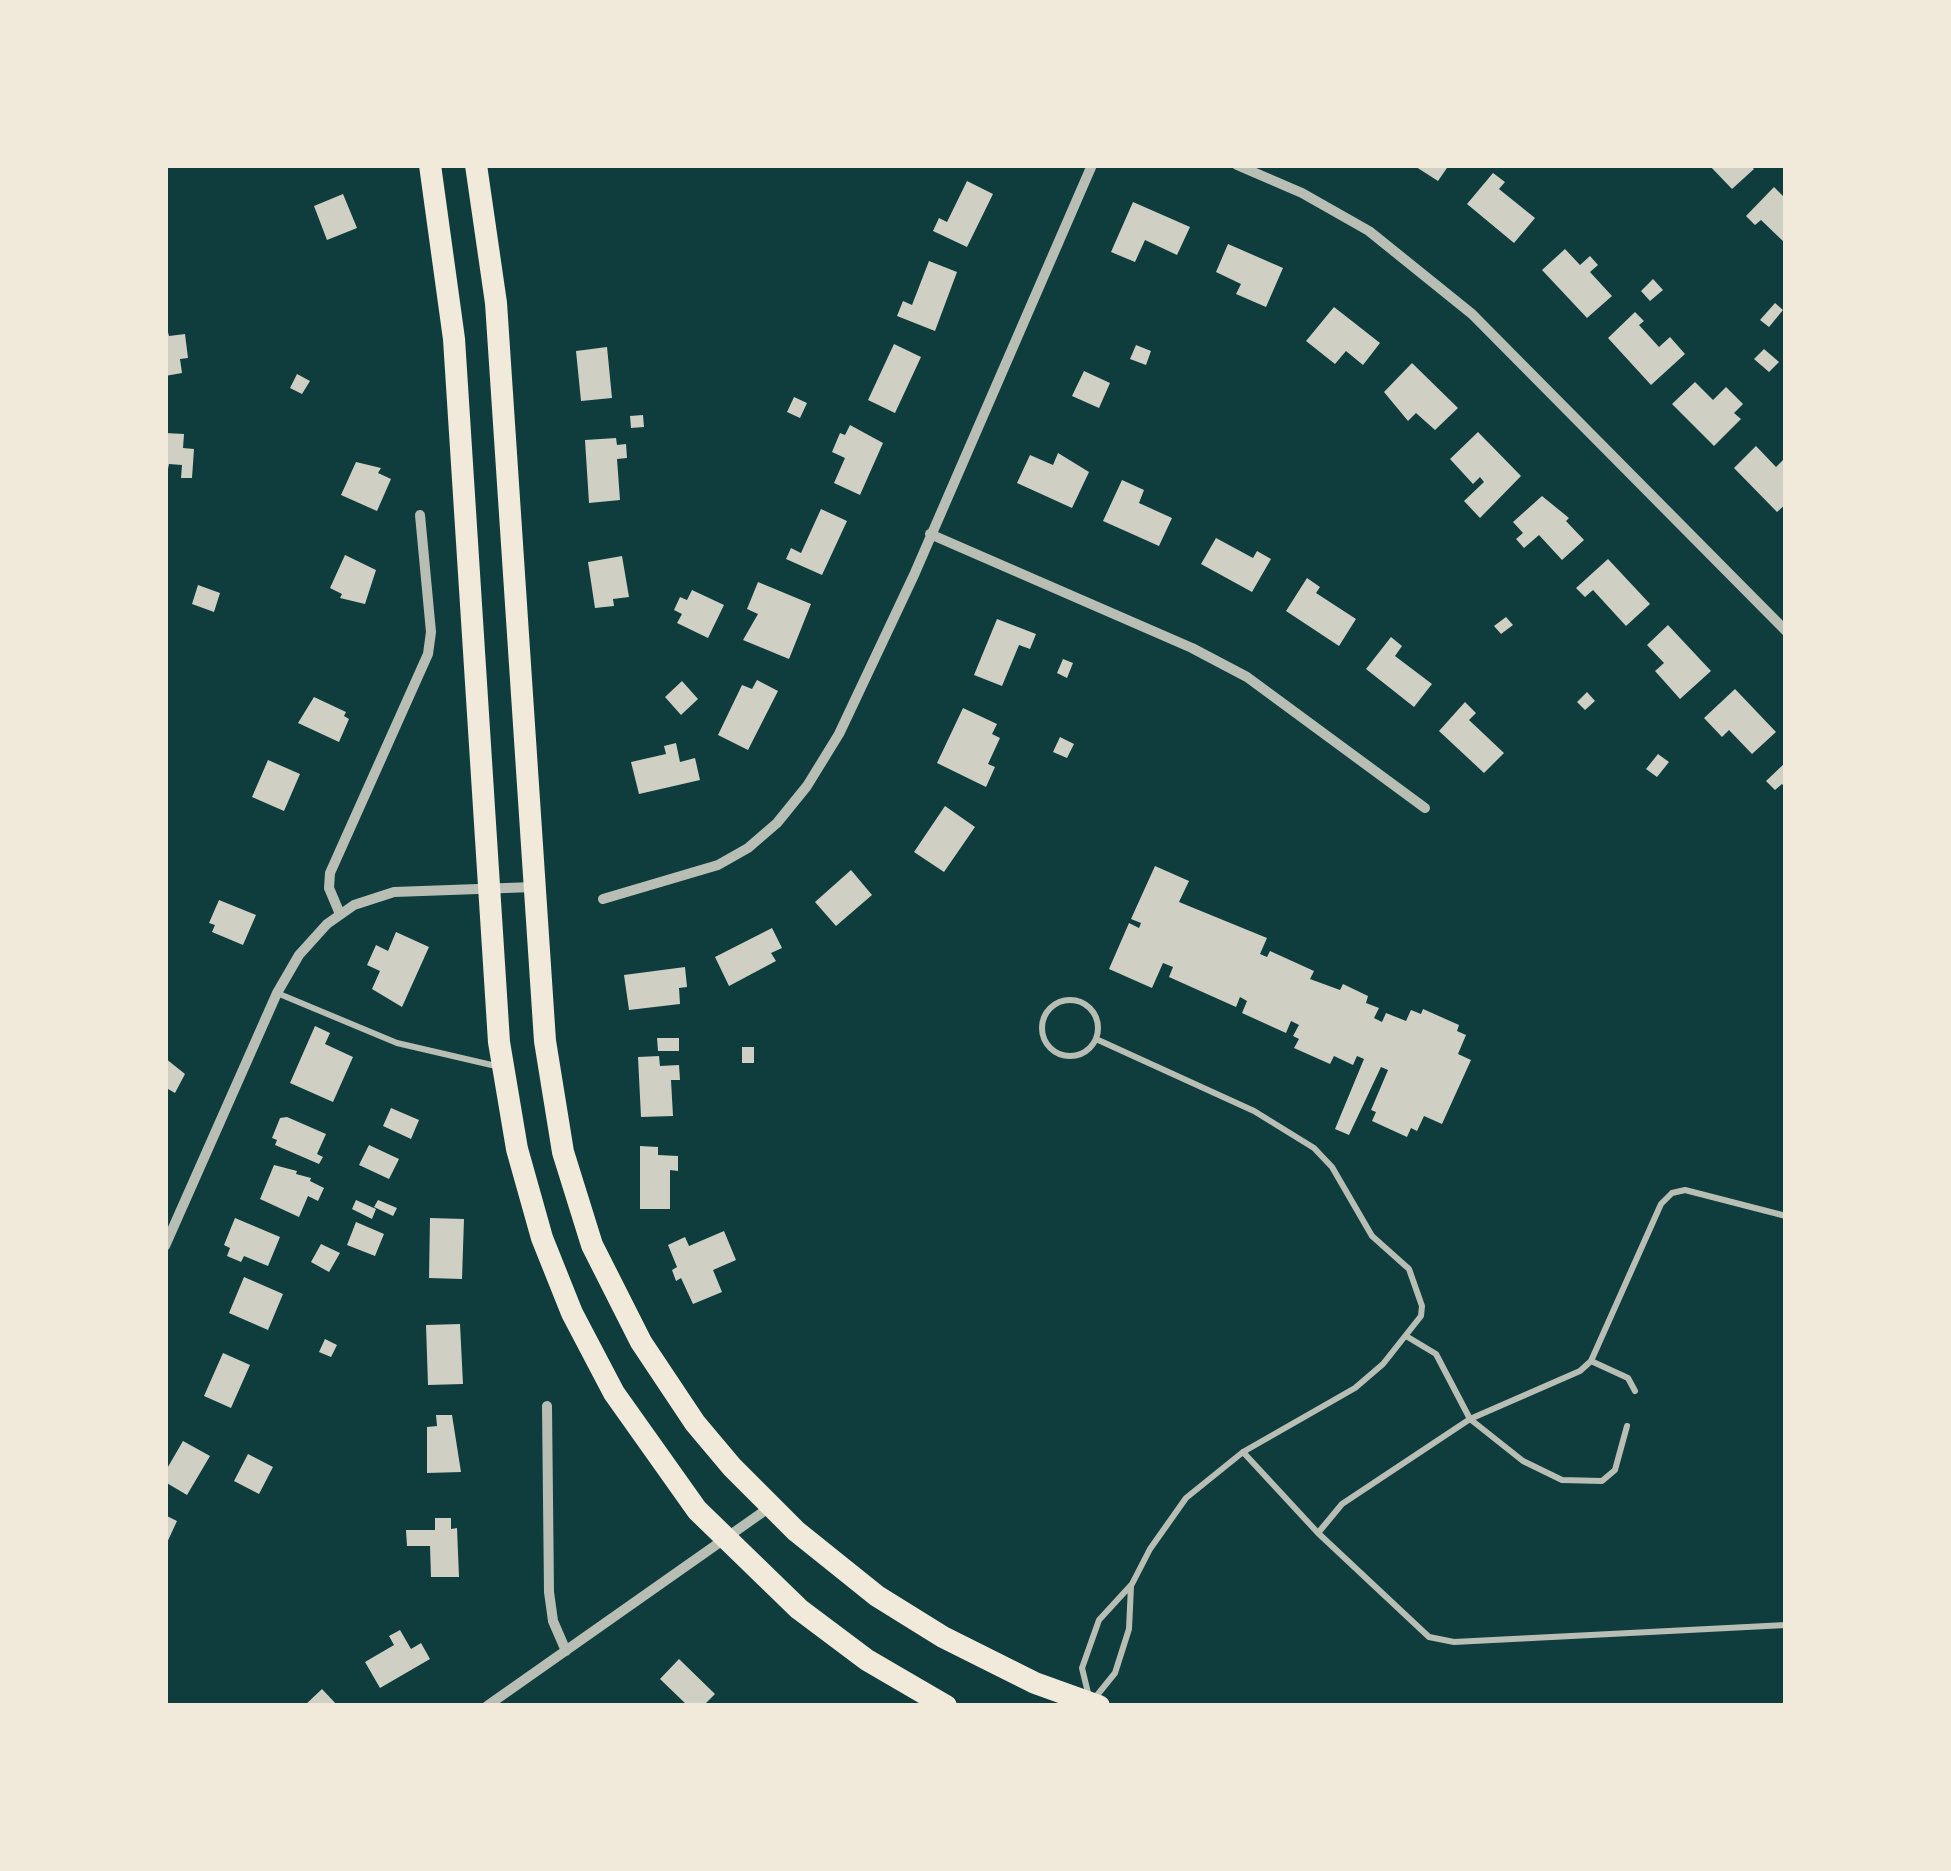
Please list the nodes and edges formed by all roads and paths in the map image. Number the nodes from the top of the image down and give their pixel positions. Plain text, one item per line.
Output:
1 (430, 165) edge
2 (476, 165) edge
3 (1092, 165) edge
4 (1236, 165) edge
5 (420, 515) dead end
6 (930, 534) junction
7 (1786, 630) edge
8 (1425, 808) dead end
9 (534, 887) junction
10 (489, 888) junction
11 (603, 899) dead end
12 (340, 914) junction
13 (277, 992) junction
14 (1096, 1039) junction
15 (502, 1067) junction
16 (1786, 1216) edge
17 (165, 1246) edge
18 (1406, 1336) junction
19 (1591, 1361) junction
20 (1635, 1391) dead end
21 (547, 1406) dead end
22 (1470, 1419) junction
23 (1627, 1426) dead end
24 (1243, 1452) junction
25 (770, 1508) junction
26 (1318, 1533) junction
27 (726, 1541) junction
28 (1132, 1584) junction
29 (1786, 1625) edge
30 (566, 1651) junction
31 (937, 1703) edge
32 (1094, 1705) edge
33 (487, 1706) edge

1 - 10 highway
2 - 9 highway
3 - 6 street
4 - 7 street
5 - 12 street
6 - 8 street
6 - 11 street
9 - 10 street
9 - 25 highway
10 - 12 street
10 - 15 highway
12 - 13 street
13 - 15 lane
13 - 17 street
14 - 14 lane
14 - 18 lane
15 - 27 highway
16 - 19 lane
18 - 22 lane
18 - 24 lane
19 - 20 lane
19 - 22 lane
21 - 30 street
22 - 23 lane
22 - 26 lane
24 - 26 lane
24 - 28 lane
25 - 27 street
25 - 32 highway
26 - 29 lane
27 - 30 street
27 - 31 highway
28 - 32 lane
28 - 32 lane
30 - 33 street

